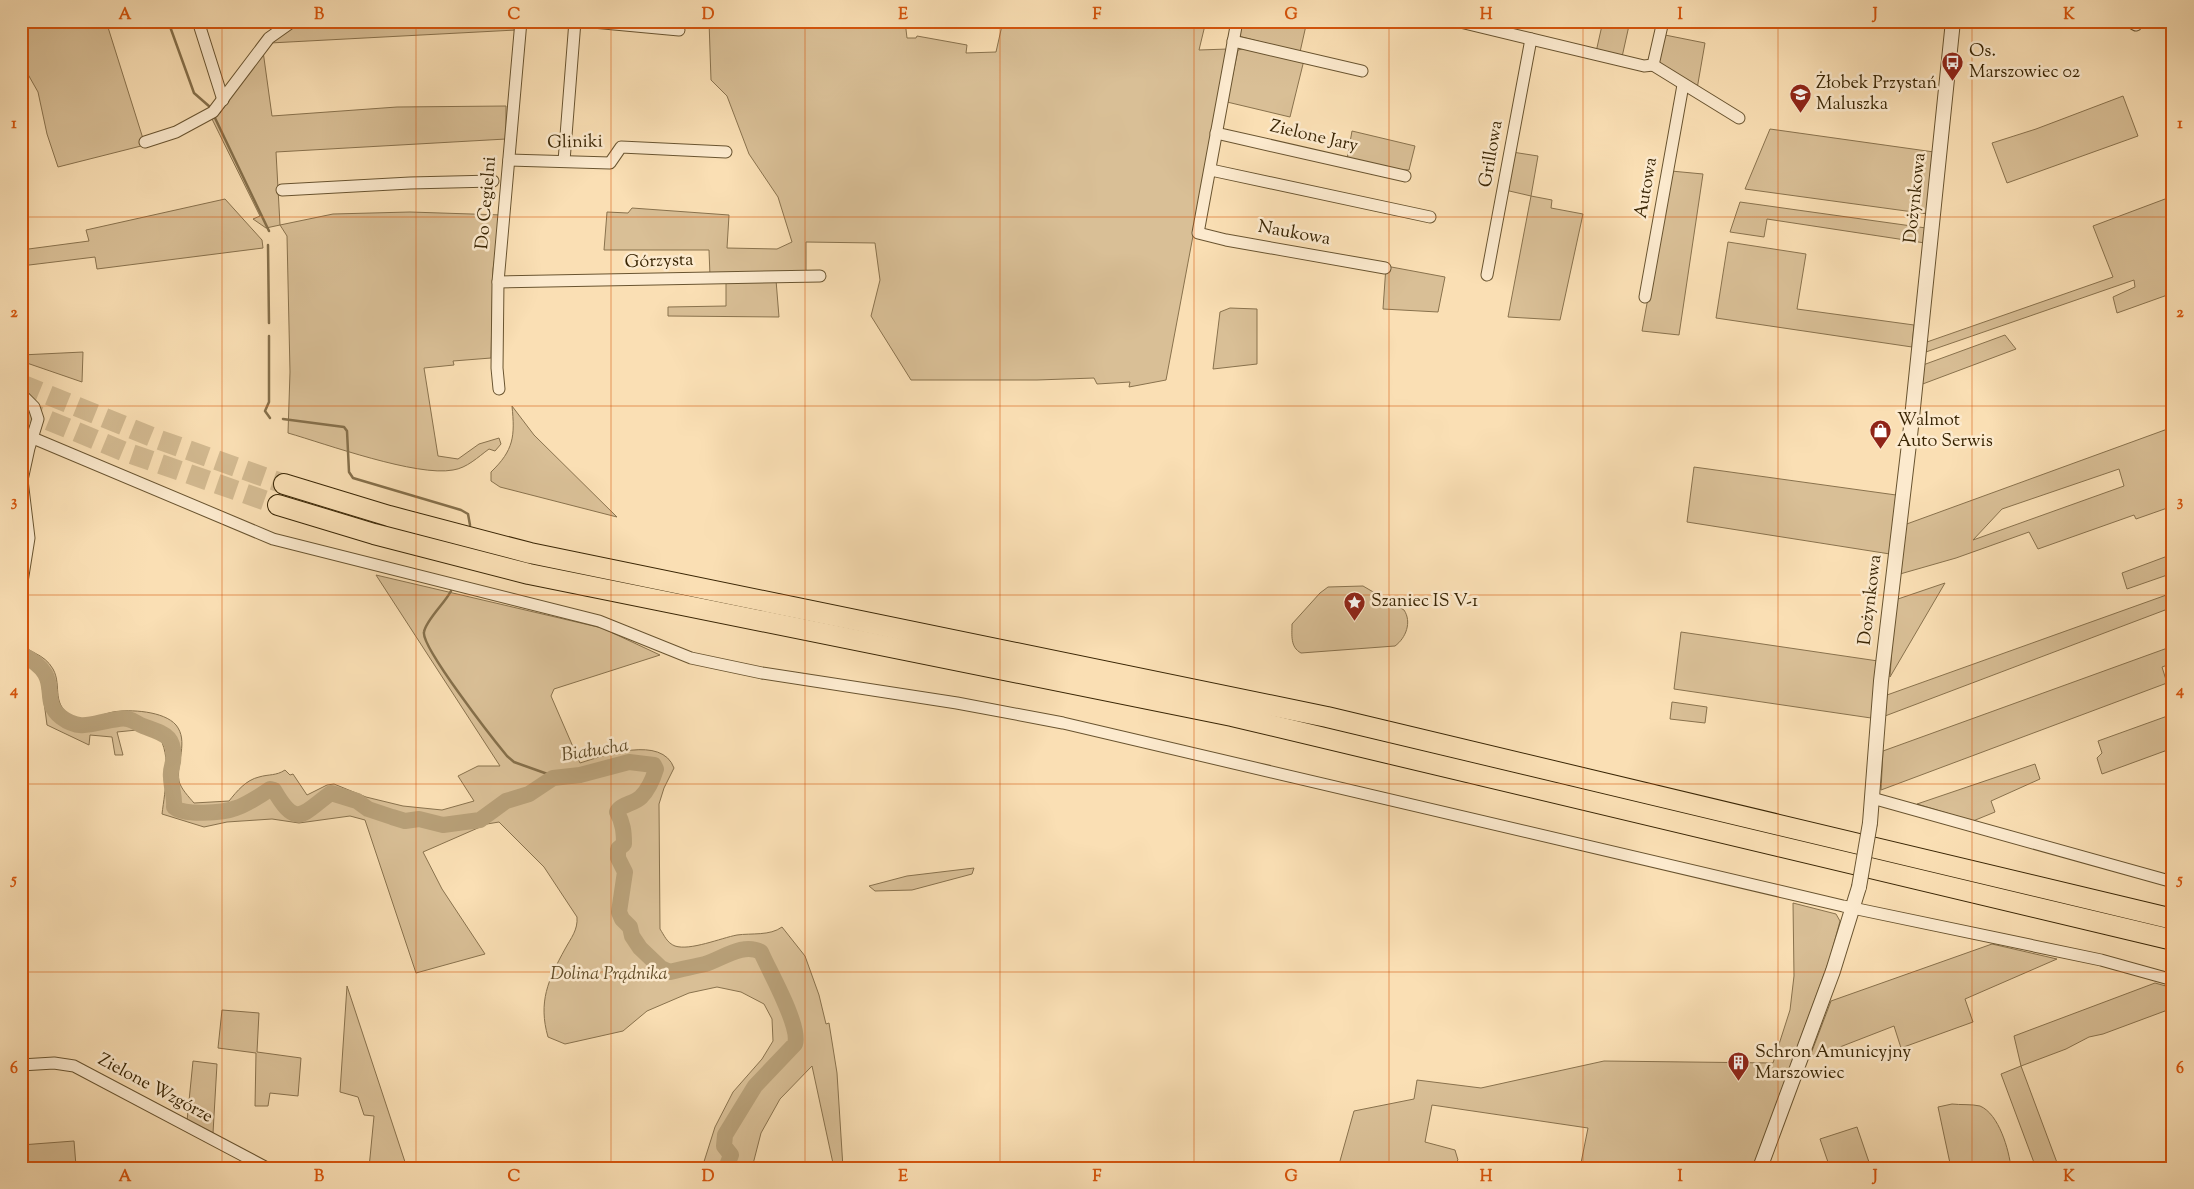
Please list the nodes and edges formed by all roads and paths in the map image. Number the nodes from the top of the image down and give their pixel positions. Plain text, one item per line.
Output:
1 (198, 21) edge
2 (293, 21) edge
3 (521, 21) edge
4 (575, 21) edge
5 (582, 21) edge
6 (1237, 21) edge
7 (1456, 21) edge
8 (1663, 21) edge
9 (1953, 21) edge
10 (1496, 26) edge
11 (679, 30) dead end
12 (1531, 39) junction
13 (1233, 42) junction
14 (1653, 65) junction
15 (1362, 70) dead end
16 (1683, 85) junction
17 (223, 100) junction
18 (1739, 118) dead end
19 (1216, 132) junction
20 (145, 142) dead end
21 (726, 152) dead end
22 (509, 160) junction
23 (564, 161) junction
24 (1211, 170) junction
25 (1405, 176) dead end
26 (493, 181) dead end
27 (282, 190) dead end
28 (1430, 217) dead end
29 (1384, 268) dead end
30 (1487, 275) dead end
31 (820, 276) dead end
32 (498, 282) junction
33 (1645, 297) dead end
34 (499, 388) dead end
35 (21, 394) edge
36 (27, 436) edge
37 (284, 484) tunnel mouth
38 (278, 505) tunnel mouth
39 (22, 582) edge
40 (1872, 798) junction
41 (2173, 882) edge
42 (1854, 908) junction
43 (2173, 918) edge
44 (2173, 940) edge
45 (2173, 980) edge
46 (21, 1065) edge
47 (267, 1168) edge
48 (1760, 1168) edge

1 - 17 street
2 - 17 street
3 - 22 street, Do Cegielni
4 - 23 street
5 - 11 street
6 - 13 street
7 - 10 street
8 - 14 street
9 - 40 street, Dożynkowa
10 - 12 street
12 - 14 street
12 - 30 street, Grillowa
13 - 15 street
13 - 19 street
14 - 16 street
16 - 18 street
16 - 33 street, Autowa
17 - 20 street
19 - 24 street
19 - 25 street, Zielone Jary
21 - 23 street, Gliniki
22 - 23 street, Gliniki
22 - 32 street, Do Cegielni
24 - 28 street
24 - 29 street, Naukowa
26 - 27 street
31 - 32 street, Górzysta
32 - 34 street, Do Cegielni
35 - 36 street
36 - 39 street
36 - 42 street
37 - 43 highway
38 - 44 highway
40 - 41 street
40 - 42 street, Dożynkowa, bridge
42 - 45 street
42 - 48 street, Dożynkowa
46 - 47 street, Zielone Wzgórze

